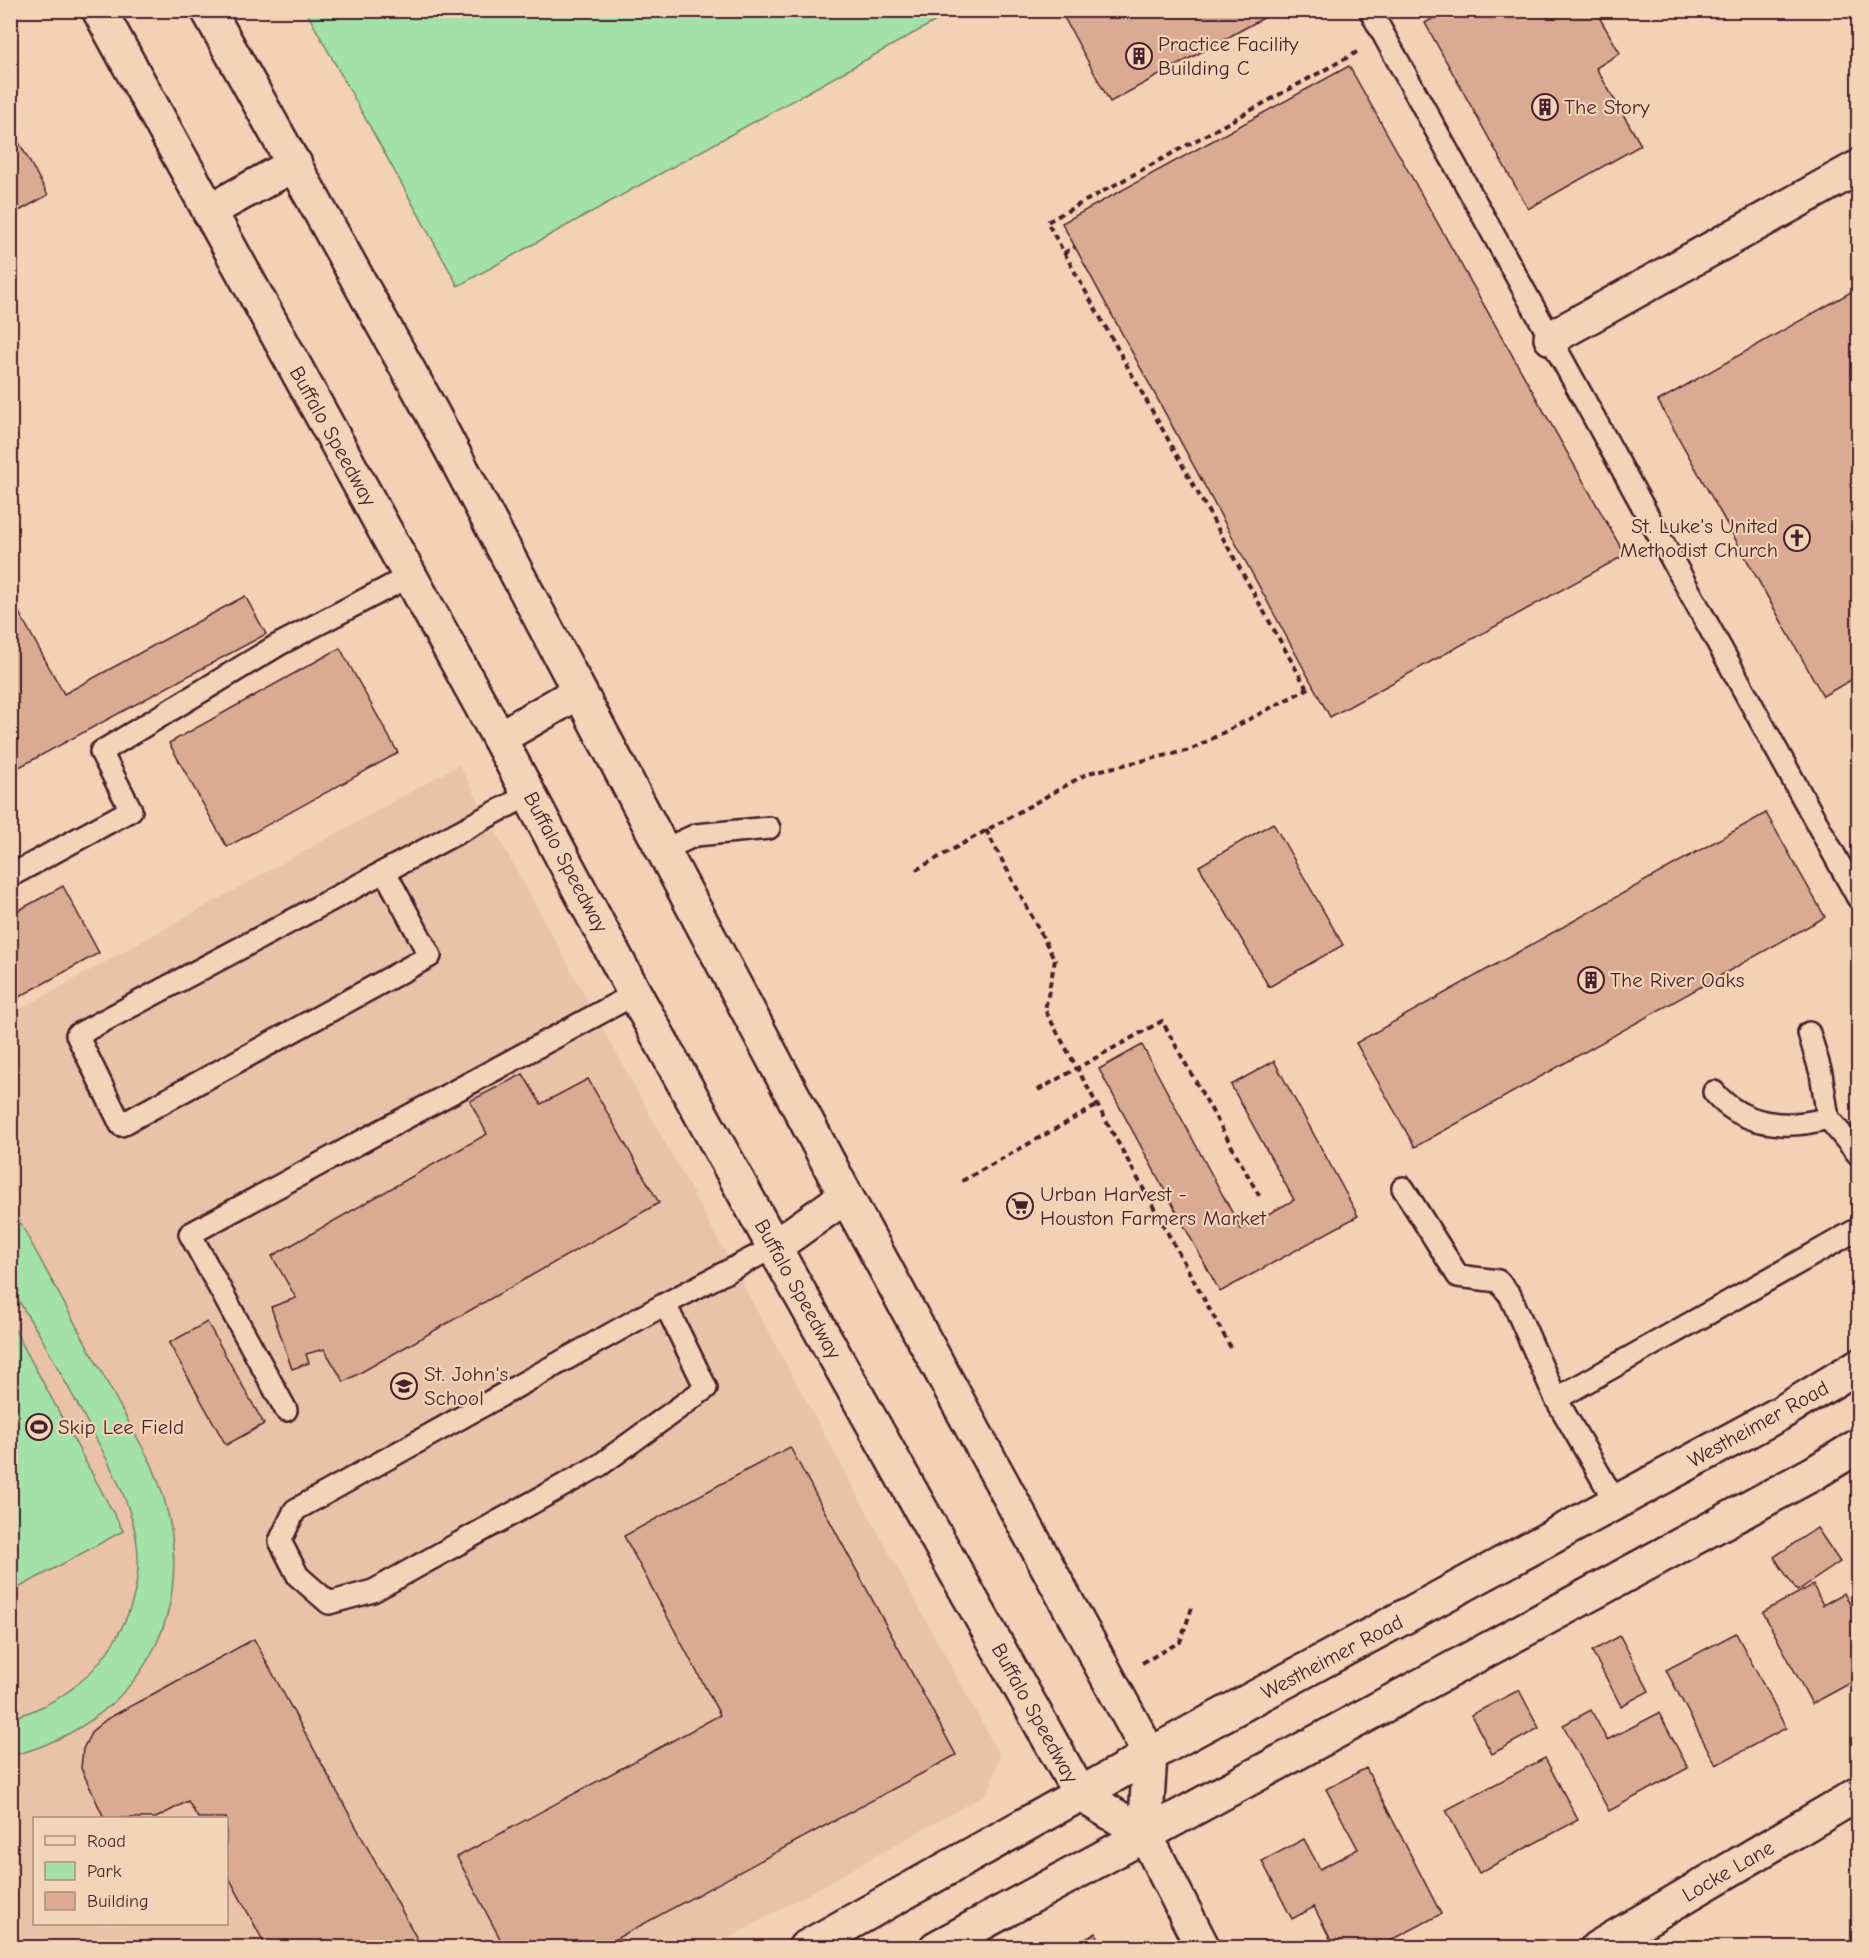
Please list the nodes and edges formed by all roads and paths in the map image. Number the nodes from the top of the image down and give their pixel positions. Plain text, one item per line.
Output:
1 (99, 10) edge
2 (207, 10) edge
3 (1375, 19) edge
4 (294, 164) junction
5 (1855, 169) dead end
6 (209, 211) junction
7 (1075, 247) dead end
8 (1064, 253) junction
9 (1551, 338) junction
10 (410, 576) junction
11 (1313, 686) dead end
12 (1307, 689) junction
13 (579, 692) junction
14 (500, 738) junction
15 (530, 794) junction
16 (769, 828) dead end
17 (986, 830) junction
18 (663, 850) junction
19 (916, 870) dead end
20 (385, 872) junction
21 (10, 876) edge
22 (1858, 898) edge
23 (635, 994) junction
24 (1809, 1033) dead end
25 (1077, 1068) junction
26 (1038, 1090) dead end
27 (1714, 1092) dead end
28 (1098, 1105) junction
29 (1828, 1118) junction
30 (1858, 1154) edge
31 (962, 1181) dead end
32 (1403, 1188) dead end
33 (846, 1196) junction
34 (1261, 1199) dead end
35 (1858, 1229) edge
36 (774, 1247) junction
37 (665, 1304) junction
38 (1231, 1348) dead end
39 (1858, 1366) edge
40 (1556, 1399) junction
41 (286, 1410) dead end
42 (1858, 1446) edge
43 (1616, 1503) junction
44 (1193, 1605) dead end
45 (1110, 1680) junction
46 (1150, 1755) junction
47 (1080, 1794) junction
48 (1858, 1794) edge
49 (1145, 1834) junction
50 (806, 1947) edge
51 (936, 1947) edge
52 (1203, 1947) edge
53 (1597, 1947) edge

1 - 6 main road, Buffalo Speedway
2 - 4 main road
3 - 8 path
3 - 9 lane
4 - 6 main road
4 - 13 main road
5 - 9 main road
6 - 10 main road, Buffalo Speedway
7 - 8 path
8 - 12 path
9 - 22 lane
10 - 14 main road, Buffalo Speedway
10 - 21 lane
11 - 12 path
12 - 17 path
13 - 14 main road
13 - 18 main road
14 - 15 main road, Buffalo Speedway
15 - 20 lane
15 - 23 main road, Buffalo Speedway
16 - 18 lane
17 - 19 path
17 - 25 path
18 - 33 main road
20 - 20 lane
23 - 36 main road, Buffalo Speedway
23 - 41 lane
24 - 29 lane
25 - 26 path
25 - 28 path
25 - 34 path
27 - 29 lane
28 - 31 path
28 - 38 path
29 - 30 lane
32 - 40 lane
33 - 36 main road
33 - 45 main road
35 - 40 lane
36 - 37 lane
36 - 47 main road, Buffalo Speedway
37 - 37 lane
39 - 43 main road, Westheimer Road
40 - 43 lane
42 - 49 main road
43 - 46 main road, Westheimer Road
44 - 45 path
45 - 46 main road
46 - 47 main road, Westheimer Road
46 - 49 main road
47 - 49 main road, Buffalo Speedway
47 - 50 main road, Westheimer Road
48 - 53 main road, Locke Lane
49 - 51 main road
49 - 52 main road

